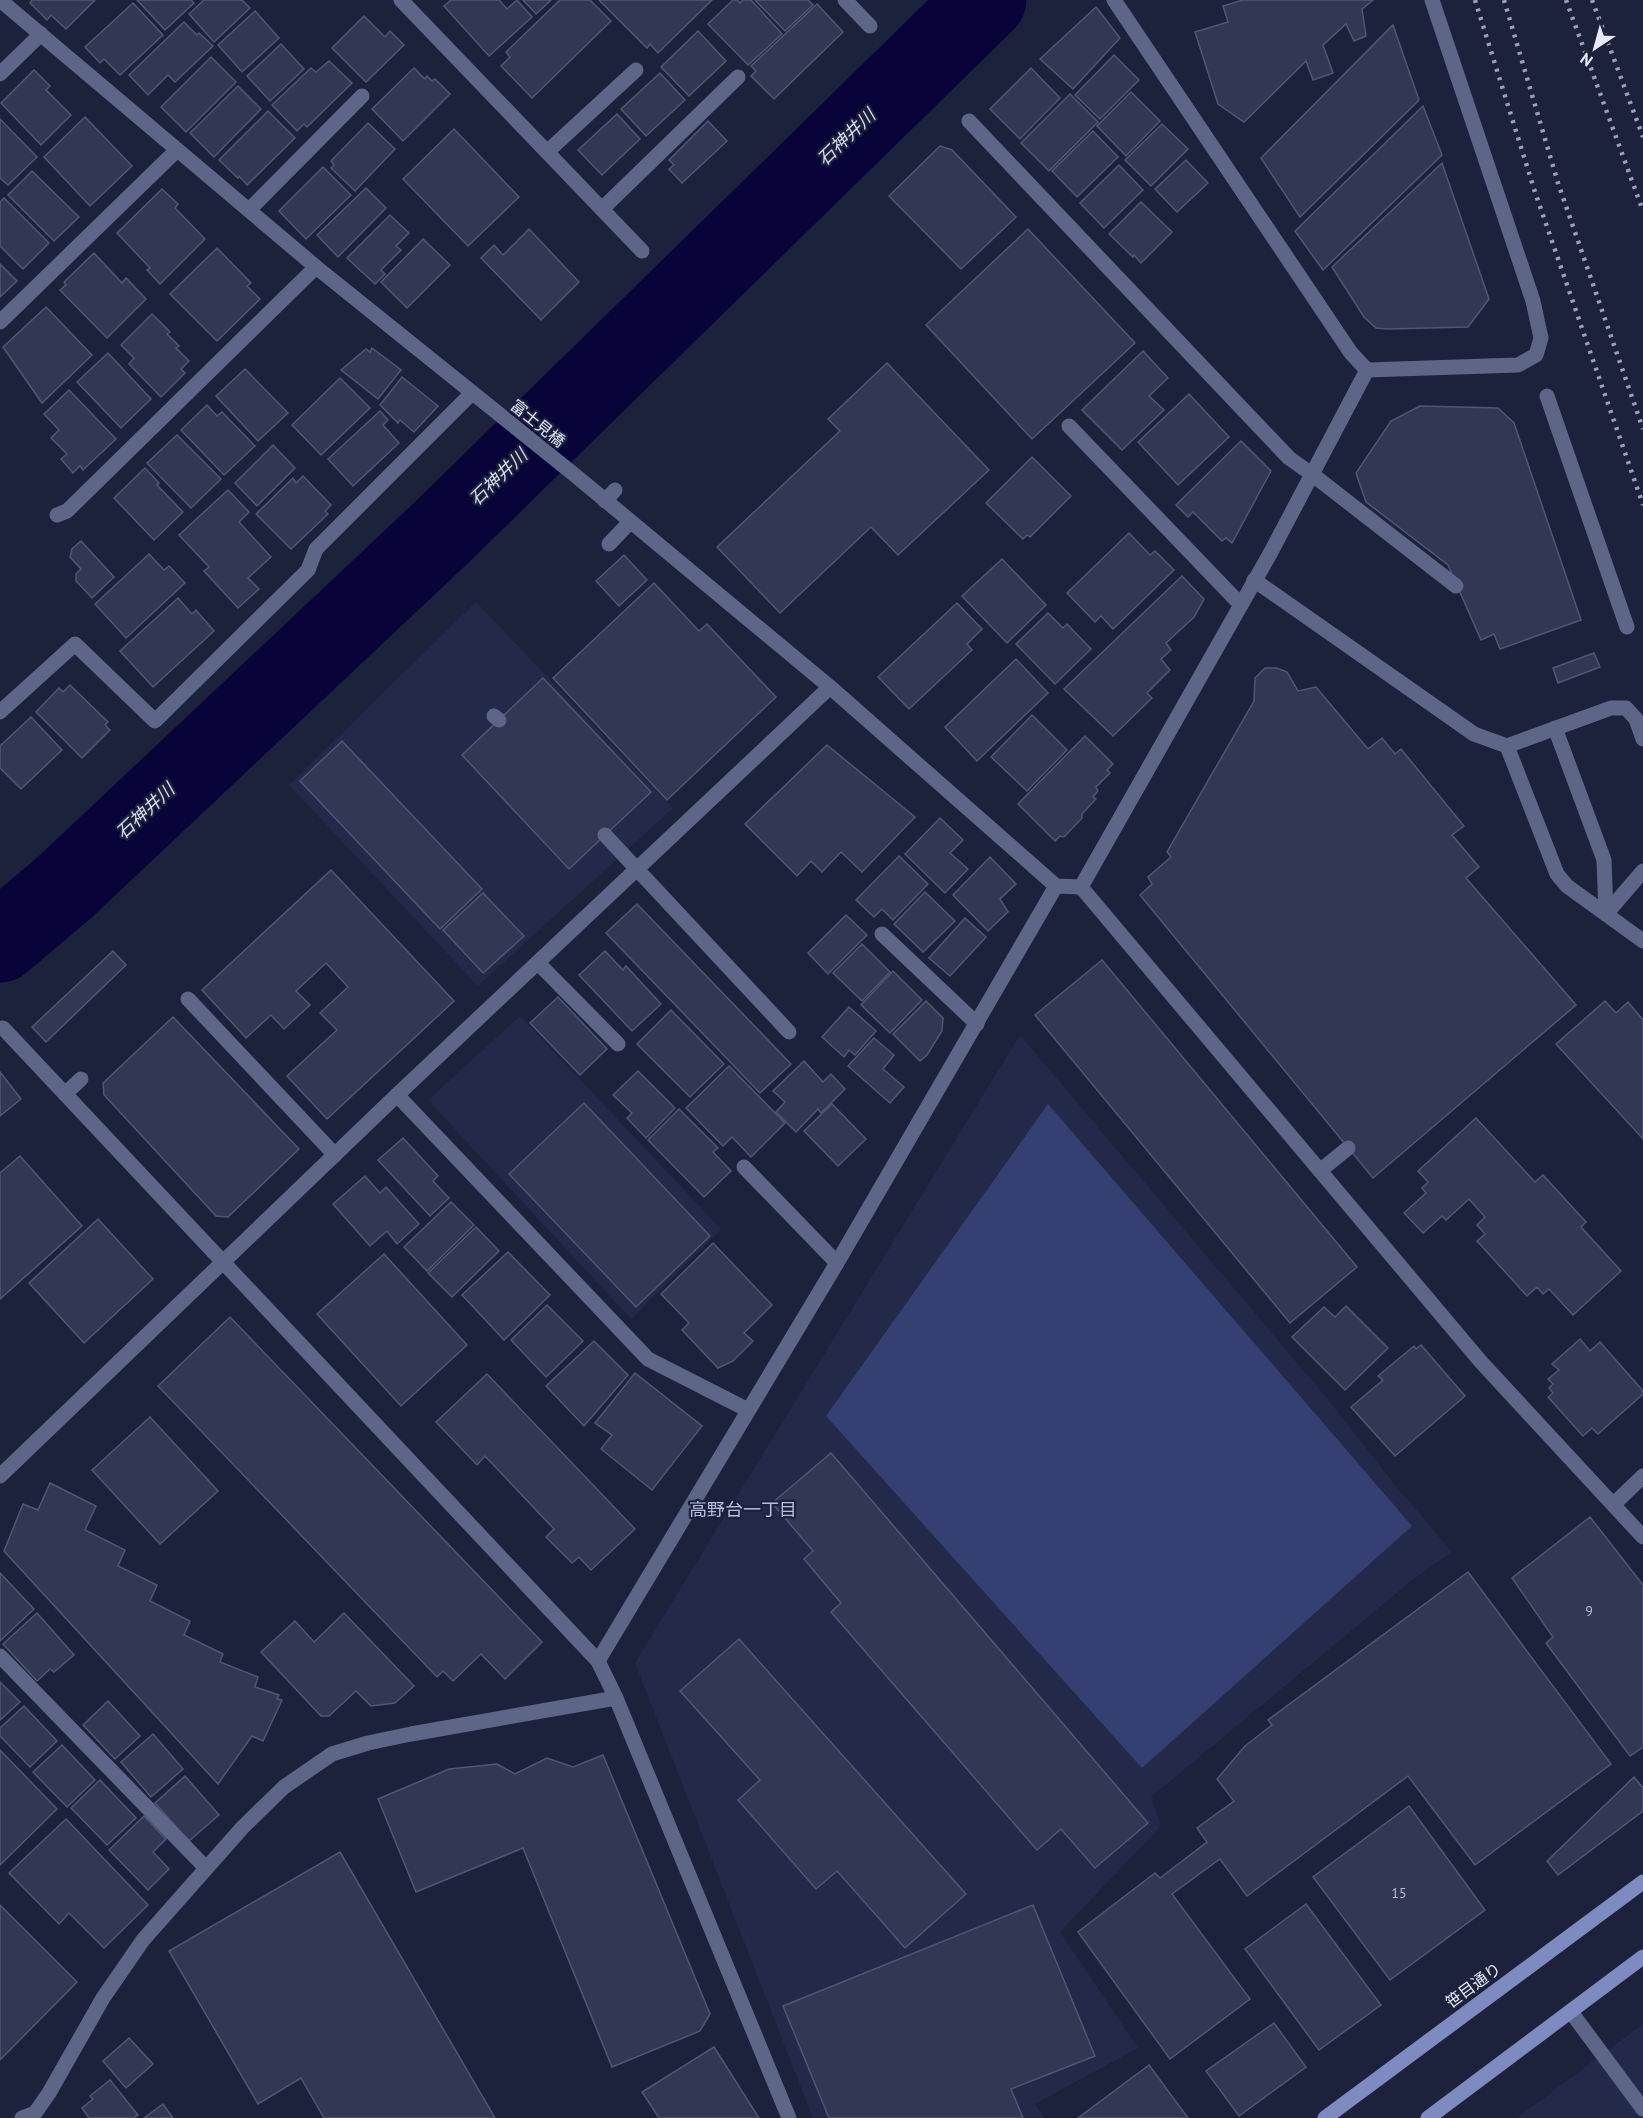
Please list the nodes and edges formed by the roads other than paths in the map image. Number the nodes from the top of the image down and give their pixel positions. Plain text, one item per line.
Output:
1 (0, 0) edge
2 (845, 0) edge
3 (1114, 0) edge
4 (1432, 0) edge
5 (409, 3) edge
6 (870, 26) dead end
7 (41, 34) junction
8 (636, 70) dead end
9 (0, 74) edge
10 (738, 77) dead end
11 (362, 96) dead end
12 (969, 122) dead end
13 (177, 150) junction
14 (547, 152) junction
15 (602, 209) junction
16 (249, 210) junction
17 (642, 251) dead end
18 (316, 267) junction
19 (0, 322) edge
20 (1367, 370) junction
21 (1547, 396) dead end
22 (477, 397) junction
23 (1069, 426) dead end
24 (1313, 475) junction
25 (57, 515) dead end
26 (630, 522) junction
27 (609, 544) dead end
28 (1254, 580) junction
29 (1456, 586) dead end
30 (1241, 605) junction
31 (1627, 627) dead end
32 (830, 687) junction
33 (0, 712) edge
34 (1555, 728) junction
35 (1643, 739) edge
36 (1508, 746) junction
37 (605, 835) dead end
38 (638, 870) junction
39 (1643, 872) edge
40 (1056, 886) junction
41 (1081, 887) junction
42 (1606, 914) junction
43 (882, 934) dead end
44 (1643, 941) edge
45 (538, 963) junction
46 (188, 999) dead end
47 (977, 1024) junction
48 (3, 1028) dead end
49 (789, 1032) dead end
50 (618, 1044) dead end
51 (81, 1079) dead end
52 (65, 1094) junction
53 (397, 1095) junction
54 (1348, 1148) dead end
55 (335, 1155) junction
56 (744, 1167) dead end
57 (1321, 1170) junction
58 (223, 1263) junction
59 (837, 1263) junction
60 (748, 1410) junction
61 (0, 1476) edge
62 (1643, 1476) edge
63 (1614, 1504) junction
64 (1643, 1537) edge
65 (0, 1656) edge
66 (598, 1662) junction
67 (616, 1698) junction
68 (206, 1868) junction
69 (1643, 1882) edge
70 (1643, 1957) edge
71 (1571, 2013) junction
72 (1643, 2109) edge
73 (31, 2116) edge
74 (789, 2118) edge
75 (1325, 2118) edge
76 (1428, 2118) edge

1 - 7 street, 富士見橋
2 - 6 street
3 - 20 street
4 - 20 street
5 - 14 street
7 - 9 street
7 - 13 street, 富士見橋
8 - 14 street
10 - 15 street
11 - 16 street
12 - 24 street
13 - 16 street, 富士見橋
13 - 19 street
14 - 15 street
15 - 17 street
16 - 18 street, 富士見橋
18 - 22 street, 富士見橋
18 - 25 street
20 - 24 street
21 - 31 street
22 - 26 street, 富士見橋
22 - 33 street
23 - 30 street
24 - 28 street
24 - 29 street
26 - 27 street
26 - 32 street, 富士見橋
28 - 30 street
28 - 36 street
30 - 41 street
32 - 38 street
32 - 40 street, 富士見橋
34 - 35 street
34 - 36 street
34 - 42 street
36 - 42 street
37 - 38 street
38 - 45 street
38 - 49 street
39 - 42 street
40 - 41 street
40 - 47 street
41 - 57 street
42 - 44 street
43 - 47 street
45 - 50 street
45 - 53 street
46 - 55 street
47 - 59 street
48 - 52 street
51 - 52 street
52 - 58 street
53 - 55 street
53 - 60 street
54 - 57 street
55 - 58 street
56 - 59 street
57 - 63 street
58 - 61 street
58 - 66 street
59 - 60 street
60 - 66 street
62 - 63 street
63 - 64 street
65 - 68 street
66 - 67 street
67 - 68 street
67 - 74 street
68 - 73 street
69 - 75 main road, 笹目通り
70 - 71 main road
71 - 72 street
71 - 76 main road

